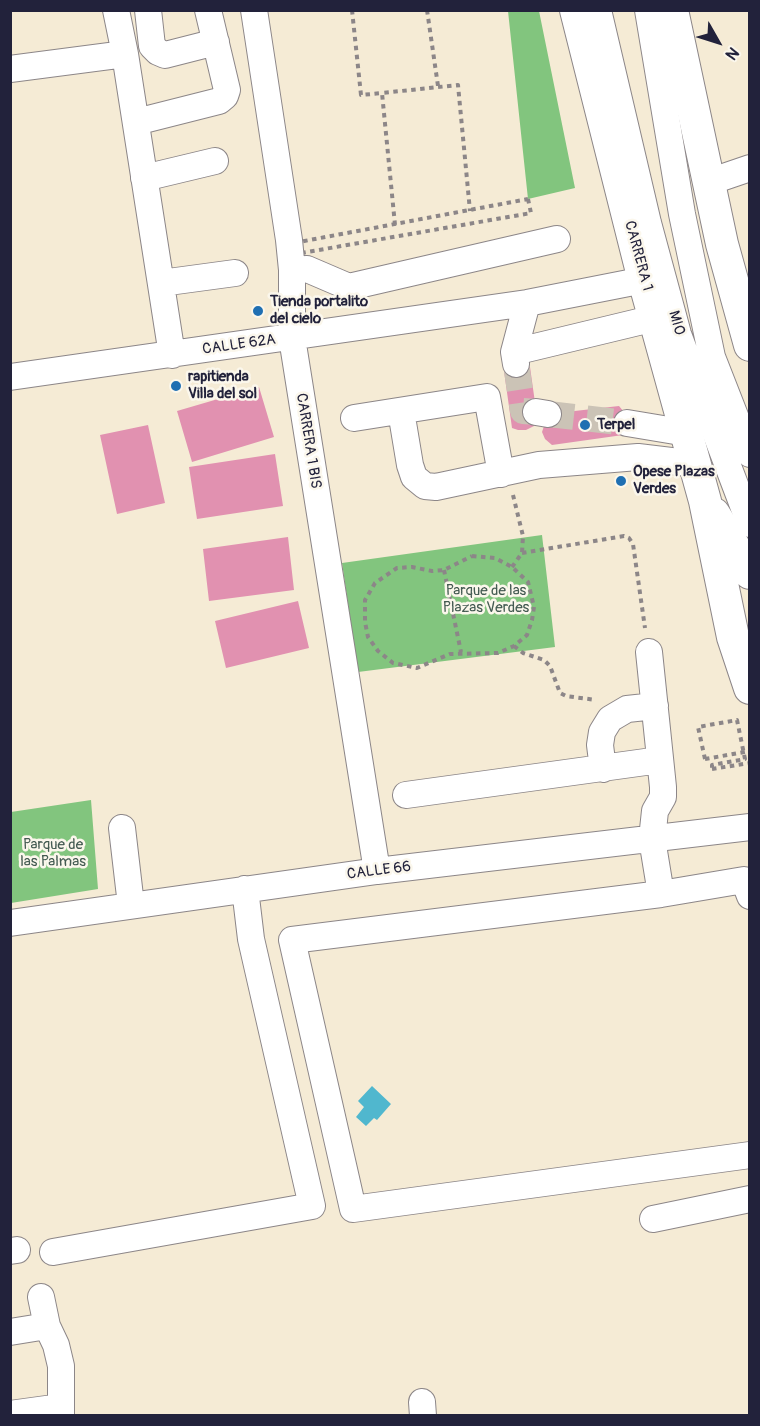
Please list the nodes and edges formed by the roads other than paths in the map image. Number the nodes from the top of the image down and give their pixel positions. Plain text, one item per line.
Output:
1 (116, 10) edge
2 (148, 10) edge
3 (208, 10) edge
4 (254, 10) edge
5 (576, 10) edge
6 (598, 10) edge
7 (648, 10) edge
8 (672, 10) edge
9 (216, 42) junction
10 (125, 54) junction
11 (10, 69) edge
12 (136, 122) junction
13 (215, 161) dead end
14 (750, 168) edge
15 (144, 178) junction
16 (709, 182) junction
17 (557, 238) dead end
18 (291, 262) junction
19 (236, 273) dead end
20 (644, 280) junction
21 (161, 283) junction
22 (527, 303) junction
23 (655, 318) junction
24 (292, 338) junction
25 (750, 345) edge
26 (172, 355) junction
27 (10, 377) edge
28 (401, 411) junction
29 (354, 418) dead end
30 (627, 423) tunnel mouth
31 (687, 433) junction
32 (750, 454) edge
33 (696, 464) junction
34 (501, 474) junction
35 (705, 501) junction
36 (750, 524) edge
37 (716, 551) junction
38 (750, 573) edge
39 (750, 630) edge
40 (649, 652) road end
41 (750, 688) edge
42 (655, 706) junction
43 (660, 760) junction
44 (603, 769) junction
45 (406, 795) dead end
46 (750, 827) edge
47 (122, 828) dead end
48 (652, 839) junction
49 (376, 871) junction
50 (245, 889) junction
51 (661, 894) junction
52 (750, 896) edge
53 (131, 905) junction
54 (10, 923) edge
55 (750, 1155) edge
56 (750, 1199) edge
57 (653, 1219) dead end
58 (53, 1252) dead end
59 (41, 1297) dead end
60 (47, 1326) junction
61 (10, 1332) edge
62 (61, 1411) edge
63 (10, 1414) edge

1 - 10 street
2 - 9 street
3 - 9 street
4 - 18 street, CARRERA 1 BIS
5 - 20 main road, CARRERA 1
6 - 36 street, MIO
7 - 32 street, MIO
8 - 16 main road
9 - 12 street
10 - 11 street
10 - 12 street
12 - 15 street
13 - 15 street
14 - 16 street
15 - 21 street
16 - 25 main road
17 - 18 street
18 - 24 street, CARRERA 1 BIS
19 - 21 street
20 - 22 street, CALLE 62A
20 - 23 main road, CARRERA 1
21 - 26 street
22 - 23 street
22 - 24 street, CALLE 62A
23 - 31 main road, CARRERA 1
24 - 26 street, CALLE 62A
24 - 49 street, CARRERA 1 BIS
26 - 27 street, CALLE 62A
28 - 29 street
28 - 34 street
28 - 34 street
30 - 31 street
31 - 33 main road, CARRERA 1
33 - 34 street
33 - 35 main road, CARRERA 1
35 - 37 main road, CARRERA 1
35 - 38 main road, CARRERA 1
37 - 39 main road
37 - 41 main road, CARRERA 1
40 - 42 street
42 - 43 street
42 - 44 street
43 - 44 street
43 - 48 street
44 - 45 street
46 - 48 street, CALLE 66
47 - 53 street
48 - 49 street, CALLE 66
48 - 51 street
49 - 50 street, CALLE 66
50 - 53 street, CALLE 66
50 - 58 street
51 - 52 street
51 - 55 street
53 - 54 street, CALLE 66
56 - 57 street
59 - 60 street
60 - 61 street
60 - 62 street
62 - 63 street

